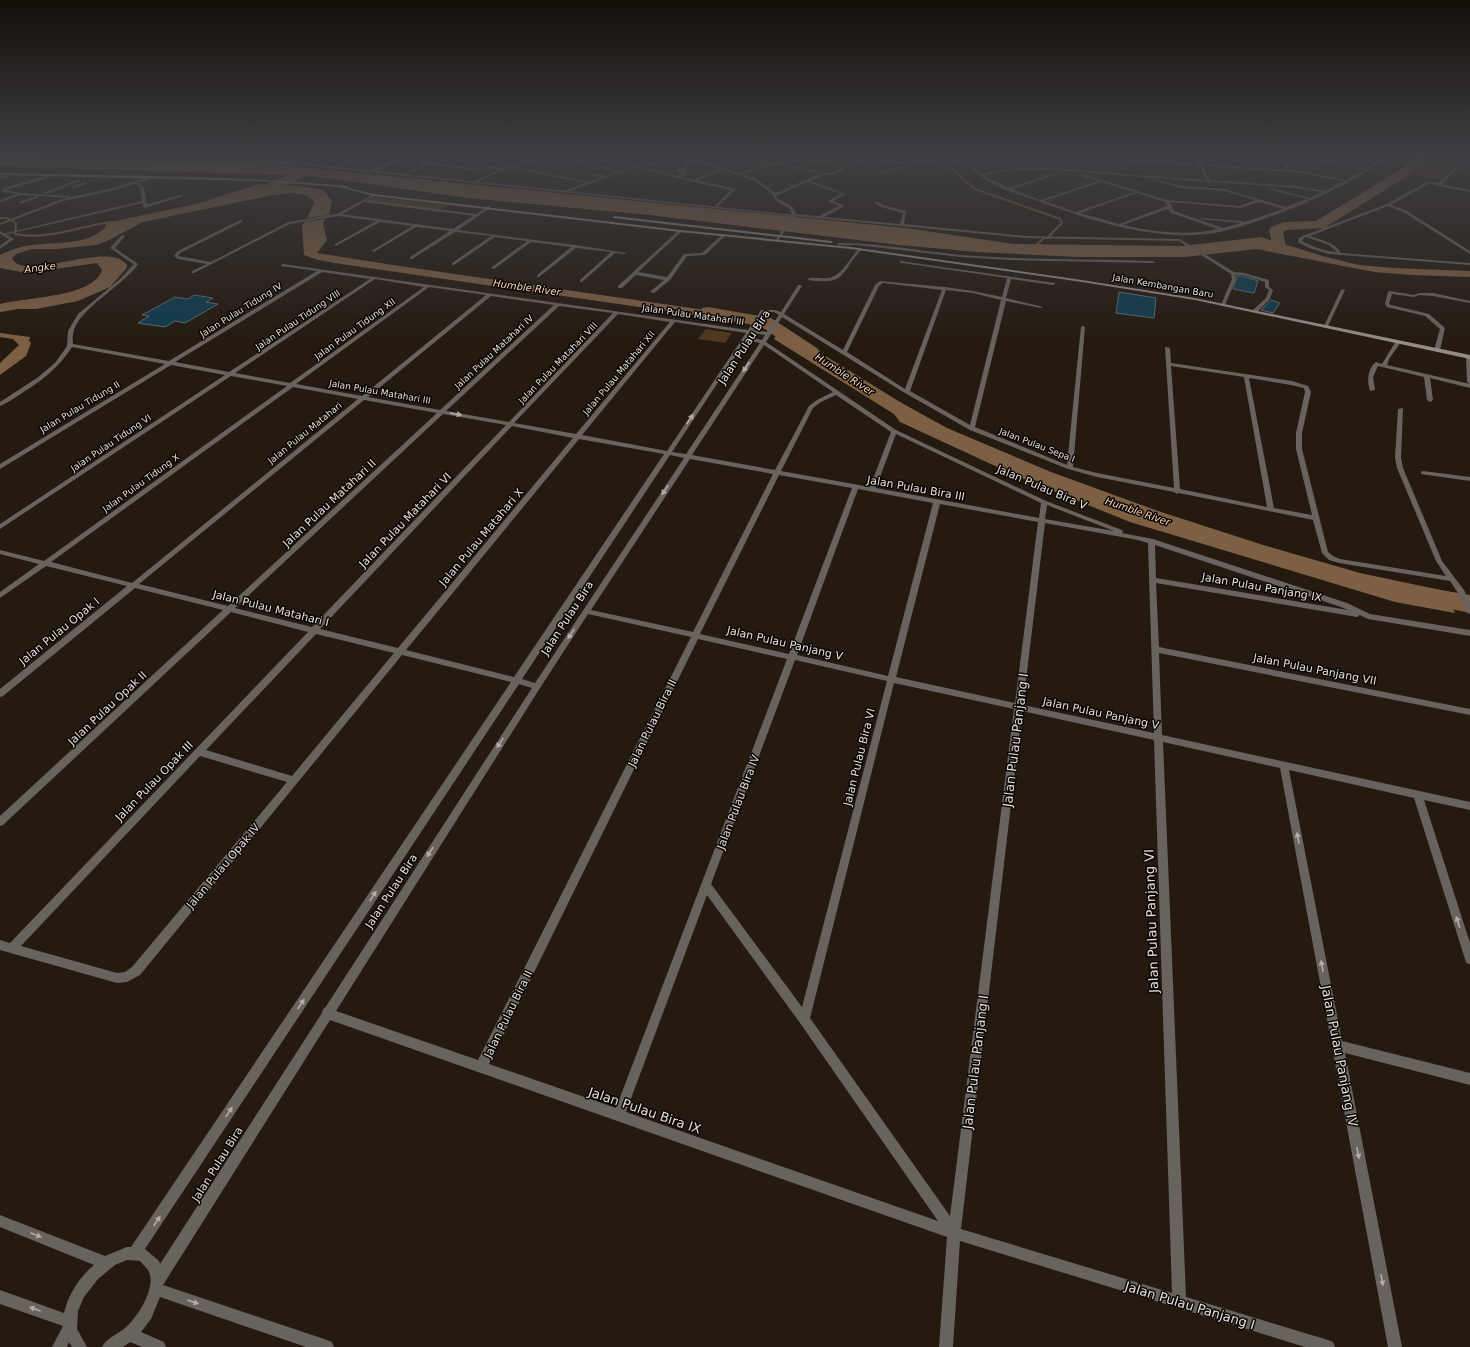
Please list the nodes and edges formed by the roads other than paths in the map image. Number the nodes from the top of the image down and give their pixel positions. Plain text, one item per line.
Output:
1 (15, 218) edge
2 (85, 218) edge
3 (316, 218) edge
4 (361, 218) edge
5 (473, 218) edge
6 (579, 218) edge
7 (619, 218) edge
8 (792, 218) edge
9 (819, 218) edge
10 (904, 218) edge
11 (1093, 218) edge
12 (1140, 218) edge
13 (1188, 218) joint
14 (1261, 218) edge
15 (1354, 218) edge
16 (1415, 218) edge
17 (379, 220) junction
18 (241, 221) dead end
19 (1246, 223) junction
20 (0, 224) edge
21 (416, 226) junction
22 (902, 226) junction
23 (1119, 226) junction
24 (454, 230) junction
25 (680, 230) junction
26 (1225, 230) junction
27 (2, 233) edge
28 (782, 234) junction
29 (724, 235) junction
30 (124, 236) dead end
31 (494, 236) junction
32 (1306, 236) junction
33 (530, 241) junction
34 (777, 241) junction
35 (840, 244) junction
36 (336, 245) dead end
37 (575, 246) junction
38 (0, 248) edge
39 (851, 248) junction
40 (860, 249) junction
41 (374, 251) dead end
42 (614, 252) junction
43 (625, 253) dead end
44 (1470, 253) edge
45 (1340, 254) junction
46 (412, 258) dead end
47 (902, 262) dead end
48 (1153, 262) dead end
49 (212, 263) junction
50 (454, 264) dead end
51 (1470, 264) edge
52 (283, 265) dead end
53 (494, 268) dead end
54 (320, 271) junction
55 (194, 272) dead end
56 (634, 273) junction
57 (1233, 273) junction
58 (539, 276) dead end
59 (1010, 277) junction
60 (374, 278) junction
61 (668, 279) junction
62 (809, 279) dead end
63 (582, 280) dead end
64 (1053, 284) dead end
65 (428, 286) junction
66 (800, 286) dead end
67 (620, 287) dead end
68 (945, 288) junction
69 (1343, 290) dead end
70 (652, 292) dead end
71 (489, 295) junction
72 (1004, 298) junction
73 (1470, 302) edge
74 (557, 304) junction
75 (1223, 305) junction
76 (1041, 307) dead end
77 (1255, 311) junction
78 (616, 313) junction
79 (780, 315) junction
80 (673, 321) junction
81 (1326, 326) junction
82 (1083, 327) dead end
83 (748, 332) junction
84 (767, 334) junction
85 (744, 338) junction
86 (762, 342) junction
87 (1398, 342) junction
88 (70, 345) junction
89 (1166, 348) dead end
90 (1437, 350) junction
91 (844, 352) junction
92 (1470, 357) edge
93 (170, 363) junction
94 (1168, 364) junction
95 (1384, 366) junction
96 (231, 374) junction
97 (1246, 376) junction
98 (1427, 377) junction
99 (1470, 382) edge
100 (292, 385) junction
101 (1470, 386) edge
102 (1372, 390) dead end
103 (837, 392) junction
104 (906, 392) junction
105 (363, 398) junction
106 (1430, 400) dead end
107 (0, 404) edge
108 (1401, 409) dead end
109 (442, 412) junction
110 (511, 424) junction
111 (972, 429) junction
112 (894, 431) junction
113 (578, 436) junction
114 (668, 452) junction
115 (687, 457) junction
116 (0, 466) edge
117 (1070, 468) junction
118 (776, 473) junction
119 (1423, 473) dead end
120 (1470, 479) edge
121 (856, 487) junction
122 (872, 490) junction
123 (1177, 492) junction
124 (937, 502) junction
125 (1044, 502) junction
126 (1271, 509) junction
127 (1315, 518) junction
128 (1042, 520) junction
129 (0, 527) edge
130 (1141, 538) junction
131 (1151, 541) junction
132 (0, 552) edge
133 (45, 563) junction
134 (1153, 580) junction
135 (1451, 580) junction
136 (133, 585) junction
137 (0, 596) edge
138 (229, 609) junction
139 (586, 611) junction
140 (1470, 611) edge
141 (1368, 616) junction
142 (314, 630) junction
143 (1470, 633) edge
144 (696, 635) junction
145 (1156, 649) junction
146 (400, 652) junction
147 (792, 657) junction
148 (891, 679) junction
149 (516, 681) junction
150 (537, 686) junction
151 (0, 694) edge
152 (1019, 708) junction
153 (1470, 712) edge
154 (1159, 738) junction
155 (199, 752) junction
156 (1284, 766) junction
157 (294, 780) junction
158 (1418, 795) junction
159 (1470, 806) edge
160 (0, 822) edge
161 (706, 884) junction
162 (0, 945) edge
163 (12, 949) junction
164 (1470, 959) edge
165 (327, 1013) junction
166 (804, 1019) junction
167 (1338, 1046) junction
168 (482, 1067) junction
169 (1470, 1079) edge
170 (619, 1116) junction
171 (0, 1221) edge
172 (954, 1233) junction
173 (135, 1253) junction
174 (106, 1263) junction
175 (156, 1285) junction
176 (0, 1297) edge
177 (1179, 1301) junction
178 (70, 1326) junction
179 (118, 1343) edge
180 (58, 1347) edge
181 (80, 1347) edge
182 (159, 1347) edge
183 (327, 1347) edge
184 (946, 1347) edge
185 (1328, 1347) edge
186 (1395, 1347) edge

1 - 20 street
2 - 27 street
3 - 49 street
4 - 17 street
5 - 24 street
6 - 25 main road, Jalan Kembangan Baru
7 - 28 main road, Jalan Kembangan Baru
8 - 28 street
9 - 22 street
10 - 22 street
11 - 23 street
12 - 23 street
13 - 19 street
13 - 26 street
14 - 19 street
15 - 32 street
16 - 44 street
17 - 21 street
17 - 36 street
18 - 49 street
19 - 26 street
21 - 24 street
21 - 41 street
22 - 57 street
23 - 26 street
24 - 31 street
24 - 46 street
25 - 29 main road, Jalan Kembangan Baru
25 - 56 street
27 - 38 street
28 - 34 street
28 - 35 main road, Jalan Kembangan Baru
29 - 34 main road, Jalan Kembangan Baru
29 - 61 street
30 - 88 street
31 - 33 street
31 - 50 street
32 - 45 street
32 - 45 street
33 - 37 street
33 - 53 street
34 - 39 main road, Jalan Kembangan Baru
35 - 39 main road, Jalan Kembangan Baru
35 - 48 street
37 - 42 street
37 - 58 street
39 - 40 main road, Jalan Kembangan Baru
40 - 62 street
40 - 75 main road, Jalan Kembangan Baru
42 - 43 street
42 - 63 street
45 - 51 street
47 - 59 street
49 - 55 street
52 - 54 street, Jalan Pulau Matahari III
54 - 60 street, Jalan Pulau Matahari III
54 - 93 street, Jalan Pulau Tidung IV
56 - 61 street
56 - 67 street
57 - 75 street
57 - 77 street
59 - 64 street
59 - 72 street
60 - 65 street, Jalan Pulau Matahari III
60 - 96 street, Jalan Pulau Tidung VIII
61 - 70 street
65 - 71 street, Jalan Pulau Matahari III
65 - 100 street, Jalan Pulau Tidung XII
66 - 79 street
68 - 72 street
68 - 91 street
68 - 104 street
69 - 81 street
71 - 74 street, Jalan Pulau Matahari III
71 - 105 street, Jalan Pulau Matahari
72 - 76 street
72 - 111 street
73 - 90 street
74 - 78 street, Jalan Pulau Matahari III
74 - 109 street, Jalan Pulau Matahari IV
75 - 77 main road, Jalan Kembangan Baru
77 - 81 main road, Jalan Kembangan Baru
78 - 80 street, Jalan Pulau Matahari III
78 - 110 street, Jalan Pulau Matahari VIII
79 - 83 street, Jalan Pulau Bira
79 - 84 street, Jalan Pulau Bira
79 - 91 street, Jalan Pulau Sepa I
80 - 83 street, Jalan Pulau Matahari III
80 - 113 street, Jalan Pulau Matahari XII
81 - 87 main road, Jalan Kembangan Baru
82 - 117 street
83 - 84 street, Jalan Pulau Matahari III
83 - 85 street, Jalan Pulau Bira
84 - 86 street, Jalan Pulau Bira
85 - 86 street, Jalan Pulau Bira V
114 -> 85 street, Jalan Pulau Bira
86 - 103 street, Jalan Pulau Bira V
86 -> 115 street, Jalan Pulau Bira
87 - 90 main road, Jalan Kembangan Baru
87 - 95 street
88 - 93 street, Jalan Pulau Matahari III
88 - 107 street
89 - 94 street
90 - 92 main road, Jalan Kembangan Baru
91 - 104 street, Jalan Pulau Sepa I
92 - 99 street
93 - 96 street, Jalan Pulau Matahari III
93 - 116 street, Jalan Pulau Tidung II
94 - 97 street
94 - 123 street
95 - 98 street
95 - 102 street
96 - 100 street, Jalan Pulau Matahari III
96 - 129 street, Jalan Pulau Tidung VI
97 - 126 street
97 - 127 street
98 - 101 street
98 - 106 street
100 - 105 street, Jalan Pulau Matahari III
100 - 133 street, Jalan Pulau Tidung X
103 - 112 street, Jalan Pulau Bira V
103 - 118 street, Jalan Pulau Bira II
104 - 111 street, Jalan Pulau Sepa I
105 - 109 street, Jalan Pulau Matahari III
105 - 136 street, Jalan Pulau Matahari
108 - 135 street
109 -> 110 street, Jalan Pulau Matahari III
109 - 138 street, Jalan Pulau Matahari II
110 - 113 street, Jalan Pulau Matahari III
110 - 142 street, Jalan Pulau Matahari VI
111 - 117 street, Jalan Pulau Sepa I
112 - 122 street
112 - 125 street, Jalan Pulau Bira V
113 - 114 street, Jalan Pulau Matahari III
113 - 146 street, Jalan Pulau Matahari X
114 - 115 street, Jalan Pulau Matahari III
114 - 149 street, Jalan Pulau Bira
115 - 118 street, Jalan Pulau Bira III
115 -> 139 street, Jalan Pulau Bira
117 - 123 street, Jalan Pulau Sepa I
118 - 121 street, Jalan Pulau Bira III
118 - 144 street, Jalan Pulau Bira II
119 - 120 street
121 - 122 street, Jalan Pulau Bira III
121 - 147 street, Jalan Pulau Bira IV
122 - 124 street, Jalan Pulau Bira III
123 - 126 street, Jalan Pulau Sepa I
124 - 128 street, Jalan Pulau Bira III
124 - 148 street, Jalan Pulau Bira VI
125 - 128 street, Jalan Pulau Panjang I
125 - 130 street, Jalan Pulau Bira V
126 - 127 street, Jalan Pulau Sepa I
127 - 135 street
128 - 130 street, Jalan Pulau Bira III
128 - 152 street, Jalan Pulau Panjang I
130 - 131 street, Jalan Pulau Bira V
131 - 134 street, Jalan Pulau Panjang VI
131 - 141 street, Jalan Pulau Bira V
132 - 133 street, Jalan Pulau Matahari I
133 - 136 street, Jalan Pulau Matahari I
133 - 137 street, Jalan Pulau Tidung X
134 - 141 street, Jalan Pulau Panjang IX
134 - 145 street, Jalan Pulau Panjang VI
135 - 140 street
136 - 138 street, Jalan Pulau Matahari I
136 - 151 street, Jalan Pulau Opak I
138 - 142 street, Jalan Pulau Matahari I
138 - 160 street, Jalan Pulau Opak II
139 - 144 street, Jalan Pulau Panjang V
139 -> 150 street, Jalan Pulau Bira
141 - 143 street, Jalan Pulau Bira V
142 - 146 street, Jalan Pulau Matahari I
142 - 155 street, Jalan Pulau Opak III
144 - 147 street, Jalan Pulau Panjang V
144 - 168 street, Jalan Pulau Bira II
145 - 153 street, Jalan Pulau Panjang VII
145 - 154 street, Jalan Pulau Panjang VI
146 - 149 street, Jalan Pulau Matahari I
146 - 157 street, Jalan Pulau Opak IV
147 - 148 street, Jalan Pulau Panjang V
147 - 161 street, Jalan Pulau Bira IV
148 - 152 street, Jalan Pulau Panjang V
148 - 166 street, Jalan Pulau Bira VI
149 - 150 street, Jalan Pulau Matahari I
173 -> 149 street, Jalan Pulau Bira
150 -> 165 street, Jalan Pulau Bira
152 - 154 street, Jalan Pulau Panjang V
152 - 172 street, Jalan Pulau Panjang I
154 - 156 street, Jalan Pulau Panjang V
154 - 177 street, Jalan Pulau Panjang VI
155 - 157 street
155 - 163 street, Jalan Pulau Opak III
156 - 158 street, Jalan Pulau Panjang V
167 -> 156 street, Jalan Pulau Panjang IV
157 - 163 street, Jalan Pulau Opak IV
158 - 159 street, Jalan Pulau Panjang V
164 -> 158 street
161 - 166 street
161 - 170 street, Jalan Pulau Bira IV
162 - 163 street, Jalan Pulau Opak IV
165 - 168 street, Jalan Pulau Bira IX
165 - 175 street, Jalan Pulau Bira
166 - 172 street
167 - 169 street
167 -> 186 street, Jalan Pulau Panjang IV
168 - 170 street, Jalan Pulau Bira IX
170 - 172 street, Jalan Pulau Bira IX
171 -> 174 street
172 - 177 street, Jalan Pulau Panjang I
172 - 184 street
173 - 174 street
173 - 175 street
174 - 178 street
175 - 179 street, Jalan Pulau Bira
175 -> 183 street
178 -> 176 street
177 - 185 street, Jalan Pulau Panjang I
178 - 180 street
178 - 181 street
179 - 182 street

